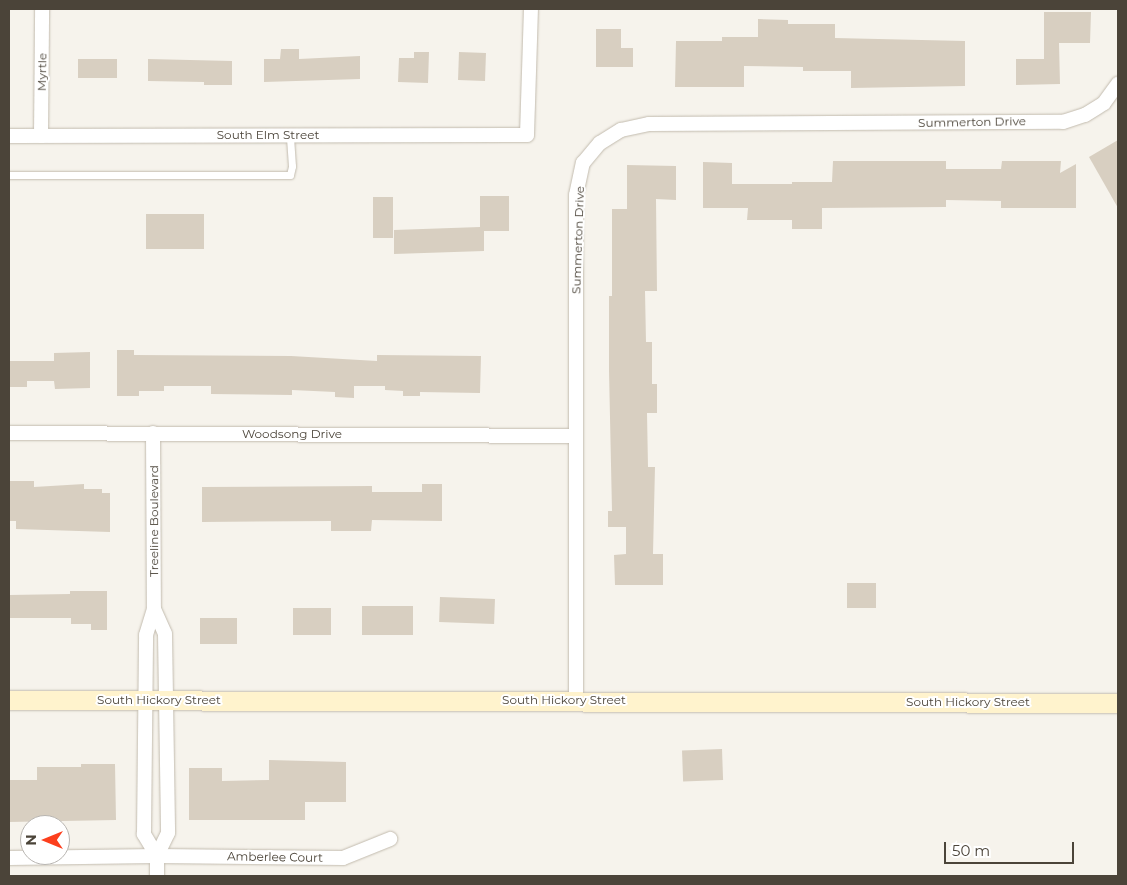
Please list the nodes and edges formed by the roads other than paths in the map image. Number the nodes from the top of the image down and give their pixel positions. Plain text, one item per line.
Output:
1 (42, 9) edge
2 (532, 9) edge
3 (1118, 84) edge
4 (290, 135) junction
5 (9, 136) edge
6 (41, 136) junction
7 (9, 175) edge
8 (9, 432) edge
9 (154, 433) junction
10 (576, 436) junction
11 (154, 609) junction
12 (9, 700) edge
13 (144, 700) junction
14 (166, 700) junction
15 (576, 700) junction
16 (1118, 703) edge
17 (390, 840) dead end
18 (157, 856) junction
19 (9, 858) edge
20 (157, 876) edge

1 - 6 street, Myrtle
2 - 4 street, South Elm Street
3 - 10 street, Summerton Drive
4 - 6 street, South Elm Street
4 - 7 lane
5 - 6 street, South Elm Street
8 - 9 street, Woodsong Drive
9 - 10 street, Woodsong Drive
9 - 11 street, Treeline Boulevard
10 - 15 street, Summerton Drive
11 - 13 street, Treeline Boulevard
11 - 14 street, Treeline Boulevard
12 - 13 street, South Hickory Street
13 - 14 street, South Hickory Street
13 - 18 street, Treeline Boulevard
14 - 15 street, South Hickory Street
14 - 18 street, Treeline Boulevard
15 - 16 street, South Hickory Street
17 - 18 street, Amberlee Court
18 - 19 street, Amberlee Court
18 - 20 street

